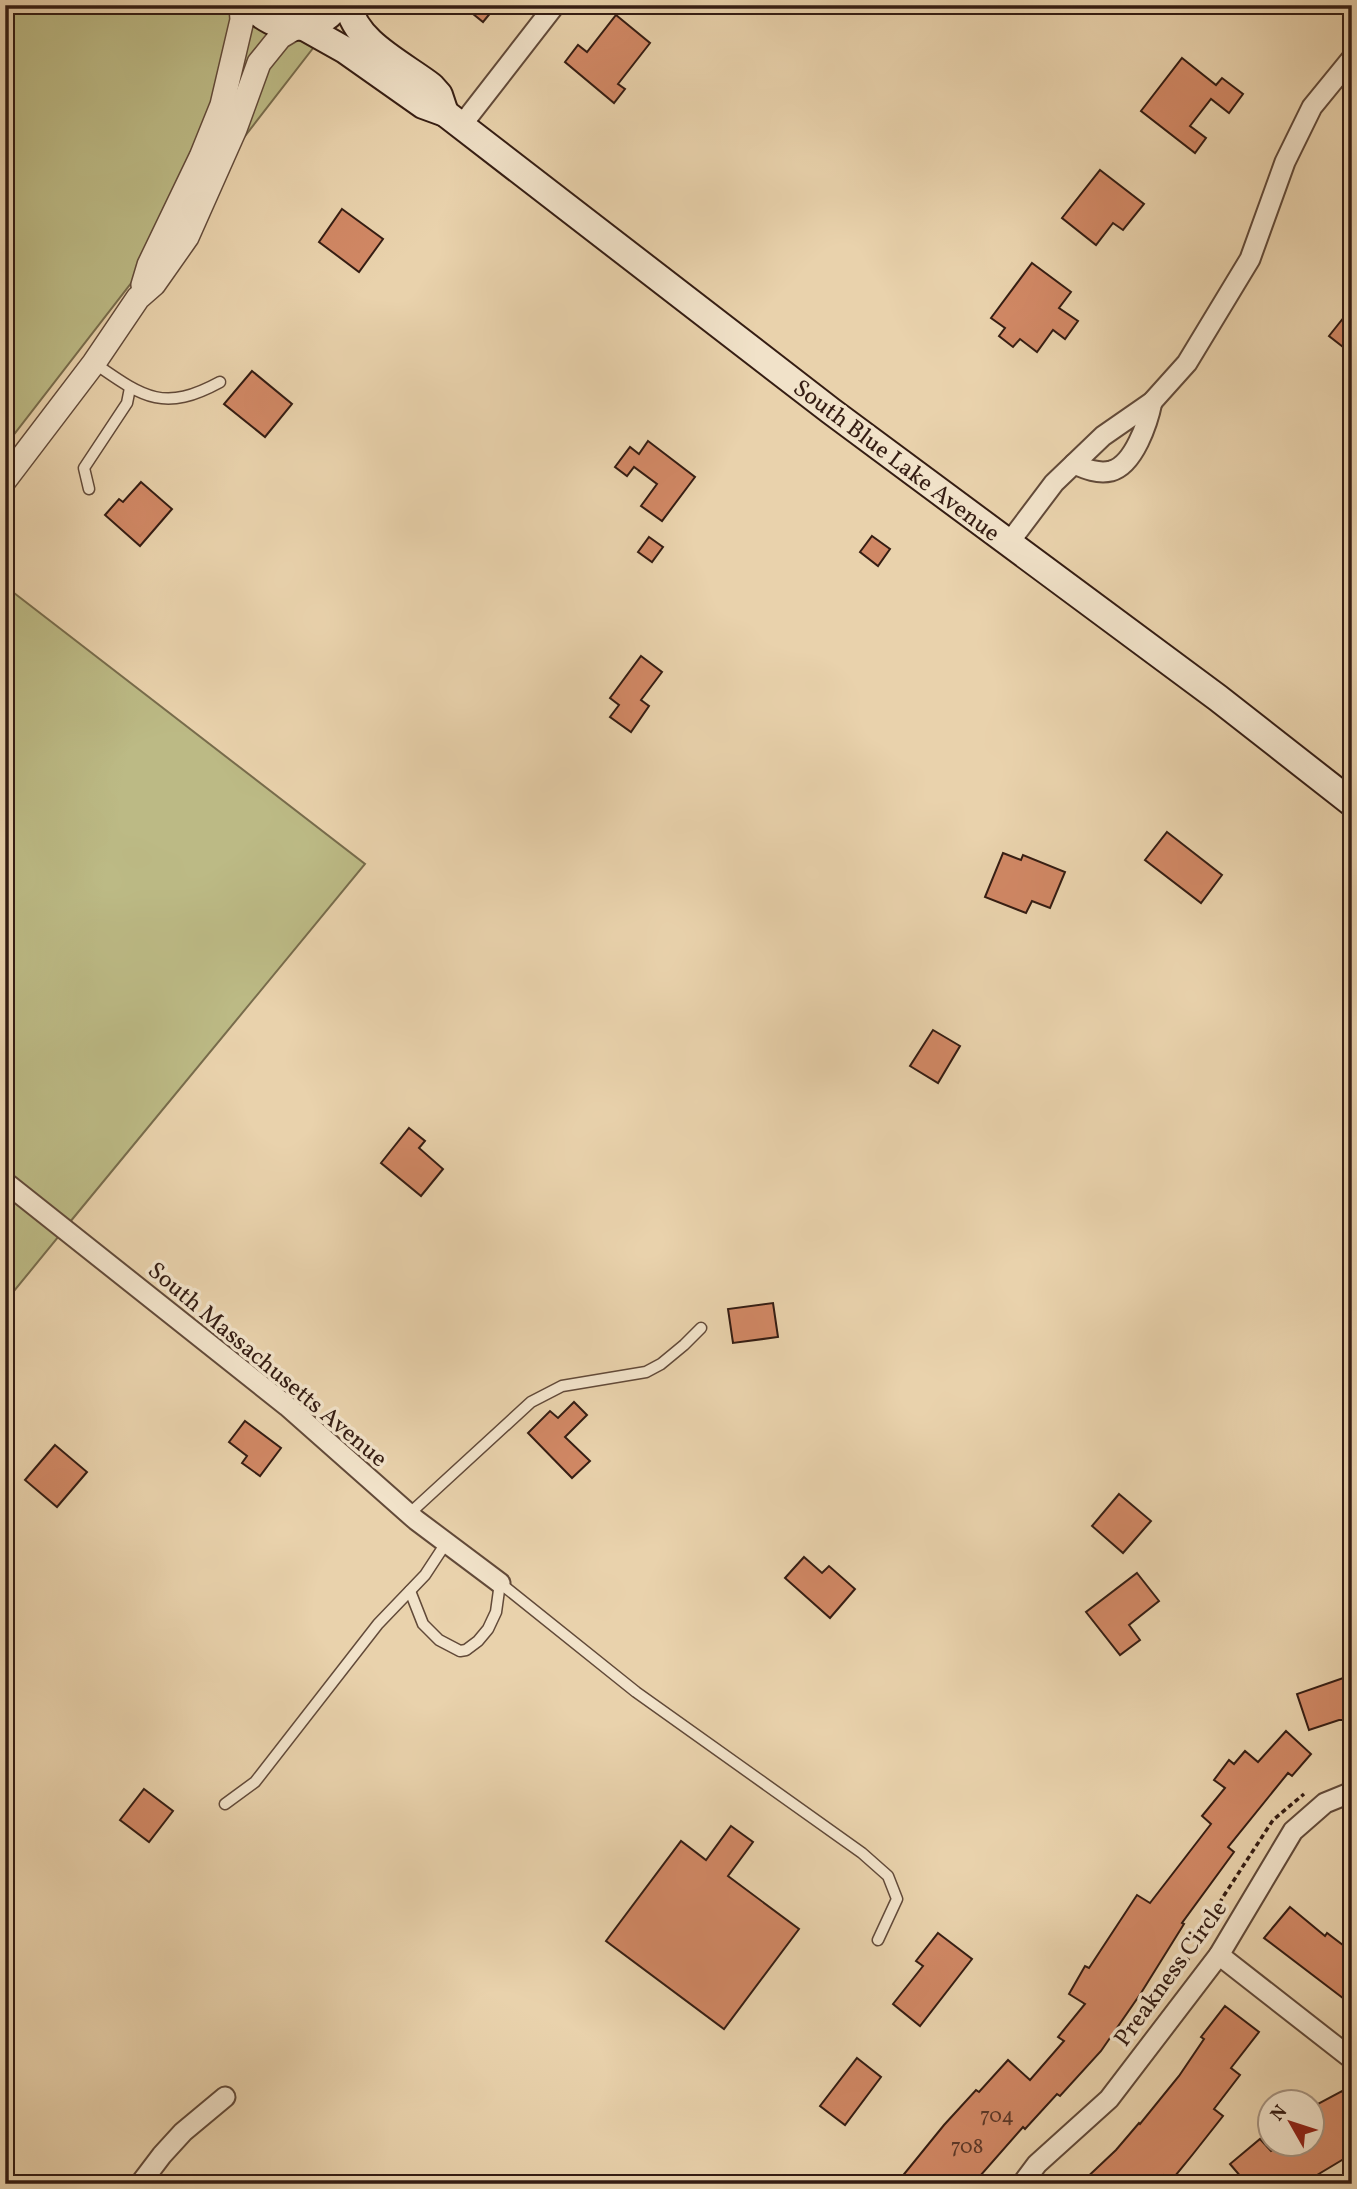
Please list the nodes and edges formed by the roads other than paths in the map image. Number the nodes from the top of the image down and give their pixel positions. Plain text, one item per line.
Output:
1 (241, 5) edge
2 (250, 5) edge
3 (338, 5) edge
4 (349, 5) edge
5 (555, 5) edge
6 (300, 27) junction
7 (1352, 58) edge
8 (453, 119) junction
9 (138, 298) junction
10 (94, 363) junction
11 (220, 382) dead end
12 (131, 388) junction
13 (1152, 402) junction
14 (1074, 464) junction
15 (5, 480) edge
16 (89, 489) dead end
17 (1008, 544) junction
18 (1352, 803) edge
19 (5, 1182) edge
20 (701, 1328) dead end
21 (409, 1514) junction
22 (446, 1542) junction
23 (500, 1583) junction
24 (410, 1591) junction
25 (1352, 1792) edge
26 (225, 1804) dead end
27 (878, 1940) dead end
28 (1219, 1955) junction
29 (1352, 2059) edge
30 (225, 2097) dead end
31 (140, 2184) edge
32 (1022, 2184) edge

1 - 9 street
2 - 6 main road, South Blue Lake Avenue
3 - 6 main road
4 - 8 main road, South Blue Lake Avenue
5 - 8 street
6 - 8 main road, South Blue Lake Avenue
6 - 9 street
7 - 13 street
8 - 17 main road, South Blue Lake Avenue
9 - 10 street
10 - 12 lane
10 - 15 street
11 - 12 lane
12 - 16 lane
13 - 14 street
13 - 14 street
14 - 17 street
17 - 18 main road, South Blue Lake Avenue
19 - 21 street, South Massachusetts Avenue
20 - 21 lane
21 - 22 street, South Massachusetts Avenue
22 - 23 street, South Massachusetts Avenue
22 - 24 lane
23 - 24 lane
23 - 27 lane
24 - 26 lane
25 - 28 street, Preakness Circle
28 - 29 street
28 - 32 street, Preakness Circle
30 - 31 street

